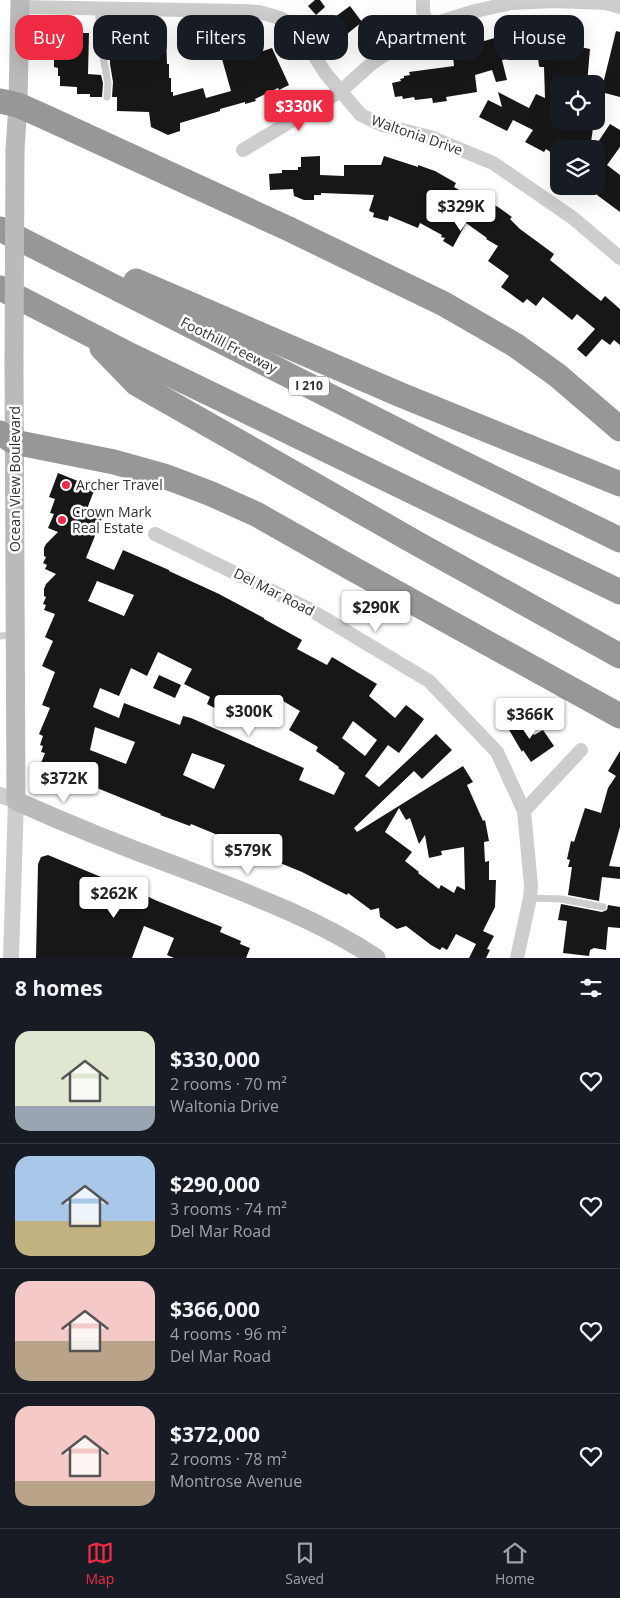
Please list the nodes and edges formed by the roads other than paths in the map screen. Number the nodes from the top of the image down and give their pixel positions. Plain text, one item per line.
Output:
1 (423, 0) edge
2 (20, 4) edge
3 (620, 7) edge
4 (98, 8) junction
5 (424, 15) edge
6 (462, 15) edge
7 (377, 60) edge
8 (341, 91) junction
9 (107, 97) dead end
10 (9, 103) edge
11 (243, 150) dead end
12 (0, 220) edge
13 (0, 229) edge
14 (620, 258) edge
15 (0, 288) edge
16 (86, 332) junction
17 (620, 429) edge
18 (7, 437) edge
19 (620, 484) edge
20 (155, 534) dead end
21 (620, 540) edge
22 (620, 592) edge
23 (8, 635) edge
24 (620, 656) edge
25 (620, 716) edge
26 (581, 750) dead end
27 (8, 798) edge
28 (524, 811) junction
29 (530, 898) junction
30 (603, 908) dead end
31 (11, 958) edge
32 (376, 958) edge
33 (518, 958) edge

1 - 5 street
2 - 4 street, Waltonia Drive
2 - 10 main road, Ocean View Boulevard
3 - 6 street
4 - 8 street, Waltonia Drive
4 - 9 lane
7 - 8 street
8 - 11 street
8 - 14 street, Waltonia Drive
10 - 17 highway
10 - 18 main road, Ocean View Boulevard, bridge
12 - 19 highway
13 - 21 highway, Foothill Freeway / I 210
15 - 16 highway
16 - 22 highway
16 - 24 highway
18 - 23 main road, Ocean View Boulevard
18 - 25 highway
20 - 28 street, Del Mar Road
23 - 27 main road, Ocean View Boulevard
26 - 28 street
27 - 31 street, Ocean View Boulevard
27 - 32 main road
28 - 29 street, Del Mar Road
29 - 30 lane
29 - 33 street, Del Mar Road

